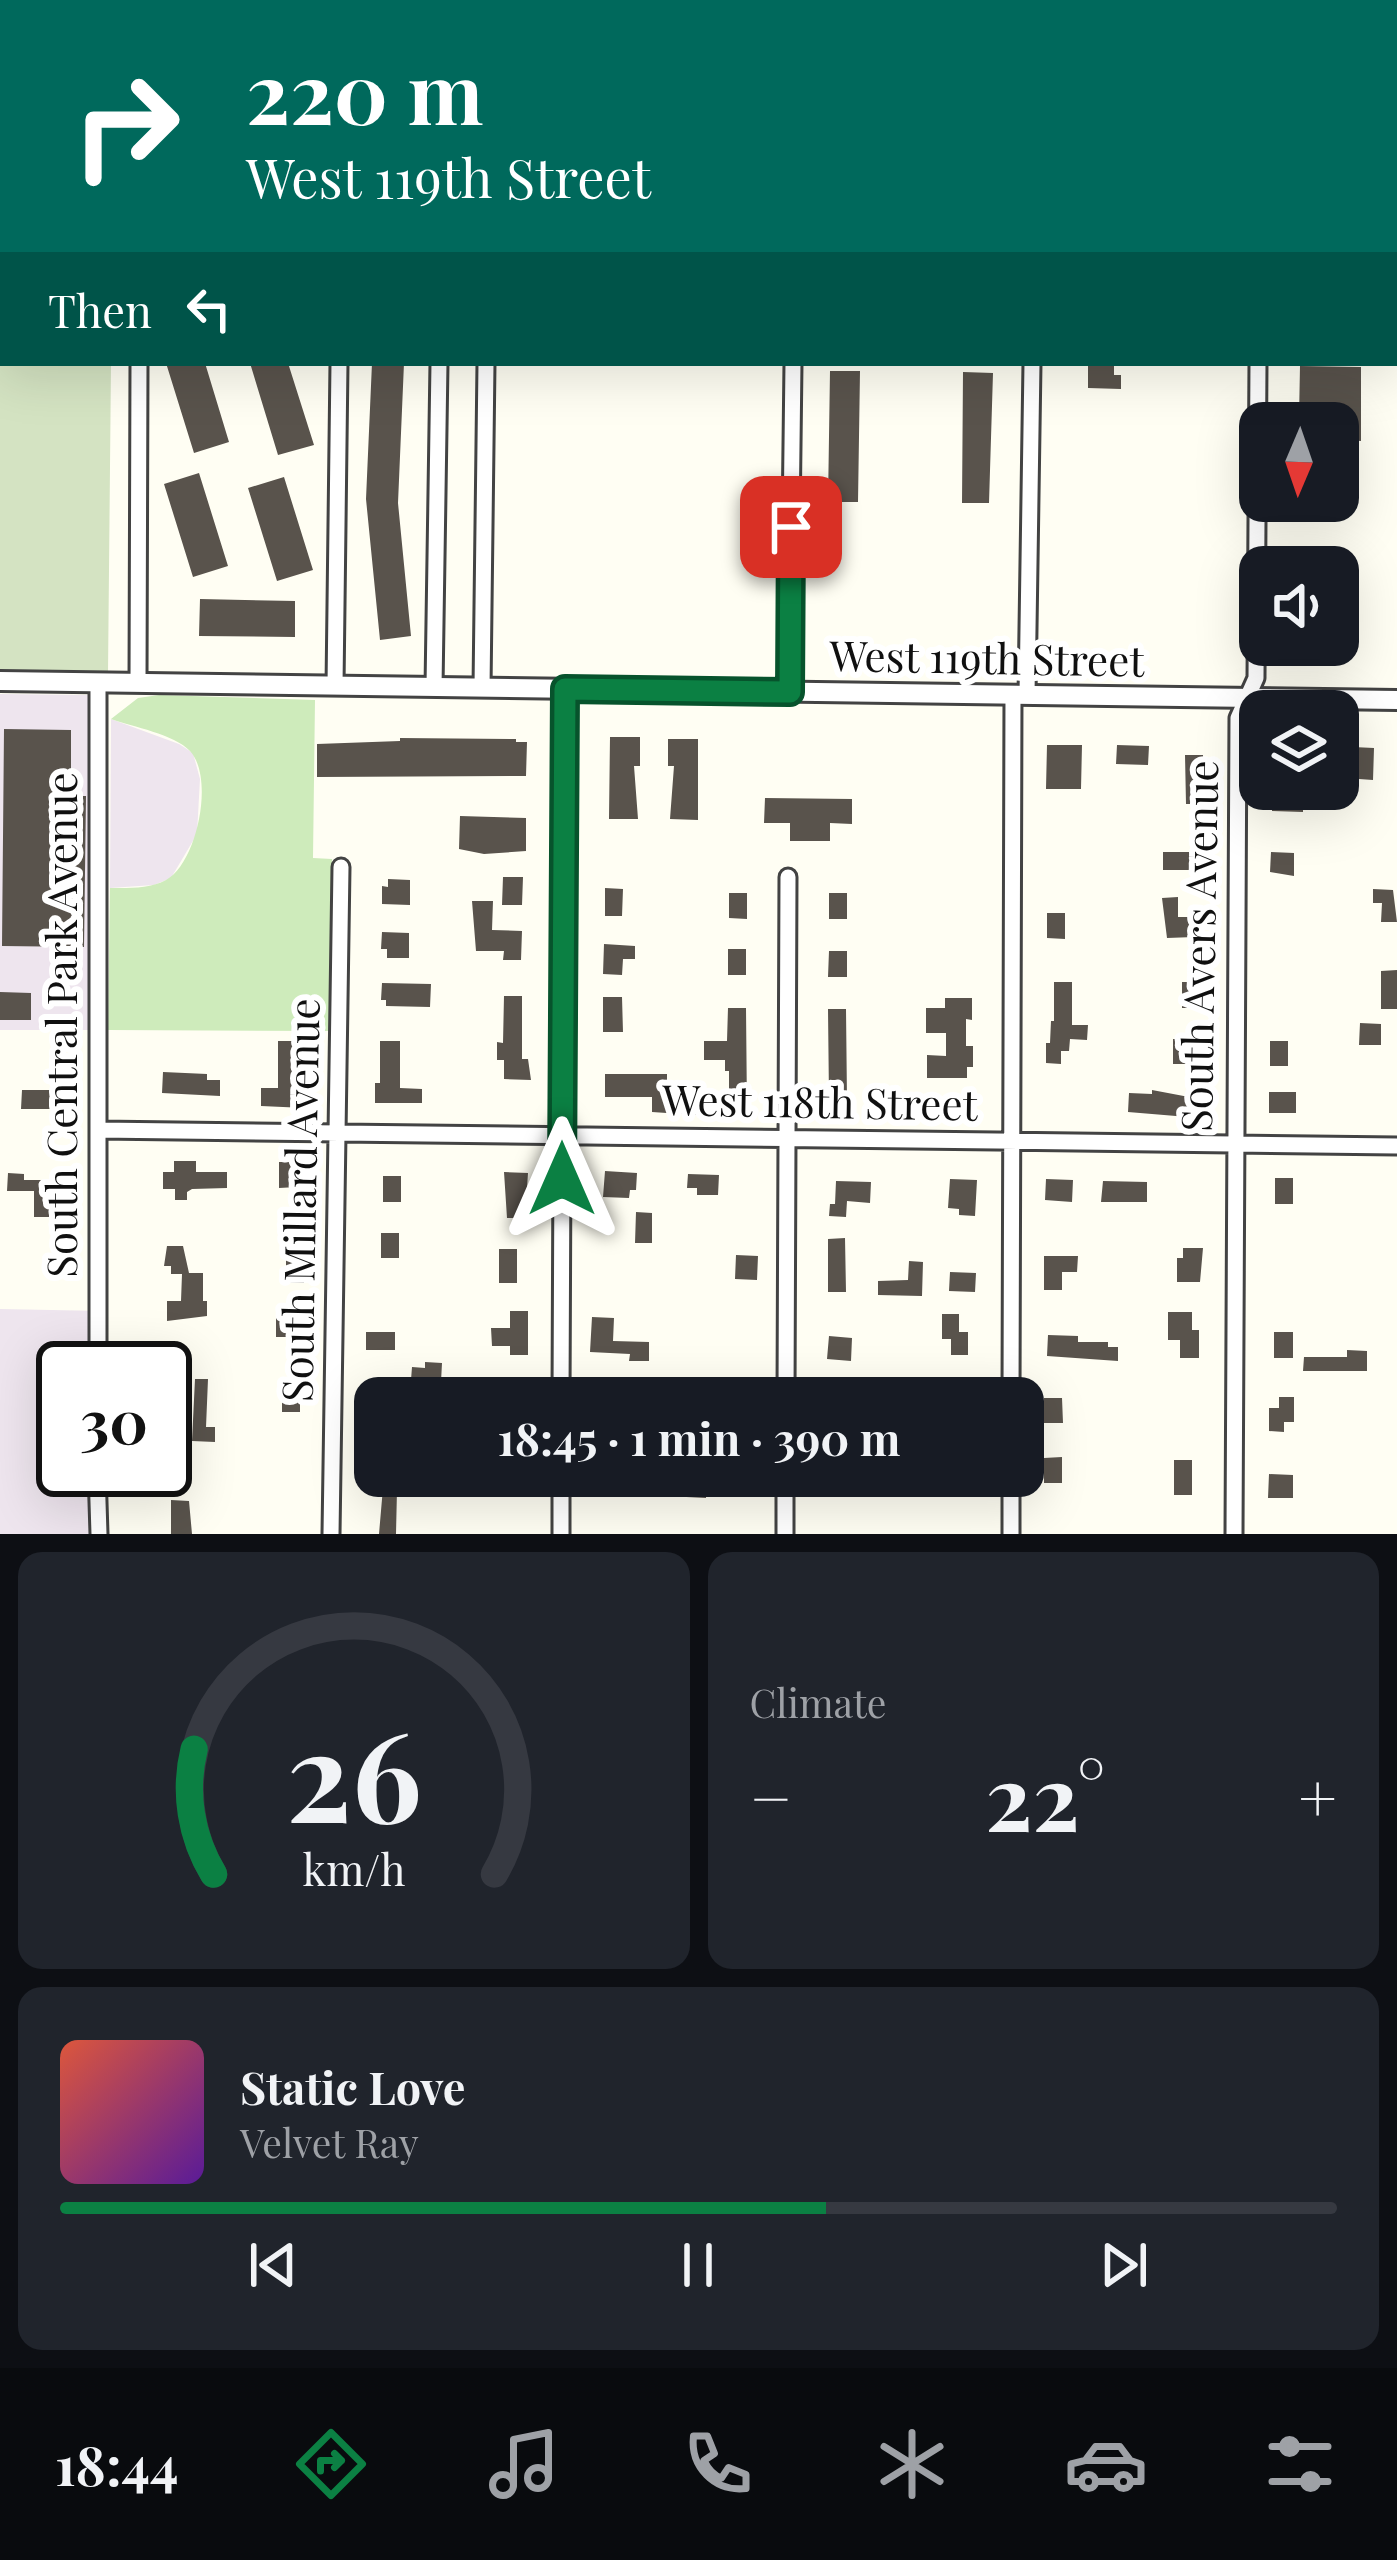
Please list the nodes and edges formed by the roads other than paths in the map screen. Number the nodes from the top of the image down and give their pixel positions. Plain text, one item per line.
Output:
1 (139, 366) edge
2 (339, 366) edge
3 (439, 366) edge
4 (486, 366) edge
5 (793, 366) edge
6 (1031, 366) edge
7 (1258, 366) edge
8 (0, 681) edge
9 (98, 682) junction
10 (138, 683) junction
11 (335, 686) junction
12 (434, 687) junction
13 (482, 688) junction
14 (565, 689) junction
15 (1250, 690) edge
16 (790, 692) junction
17 (1020, 695) junction
18 (1239, 698) edge
19 (1359, 699) edge
20 (1397, 700) edge
21 (1239, 716) edge
22 (341, 867) dead end
23 (788, 877) dead end
24 (99, 1130) junction
25 (339, 1131) junction
26 (562, 1135) junction
27 (788, 1138) junction
28 (1011, 1141) junction
29 (1233, 1143) junction
30 (1397, 1145) edge
31 (98, 1341) edge
32 (561, 1377) edge
33 (786, 1377) edge
34 (1011, 1377) edge
35 (98, 1497) edge
36 (561, 1497) edge
37 (785, 1497) edge
38 (1011, 1497) edge
39 (99, 1534) edge
40 (331, 1534) edge
41 (561, 1534) edge
42 (784, 1534) edge
43 (1011, 1534) edge
44 (1234, 1534) edge

1 - 10 street
2 - 11 street
3 - 12 street
4 - 13 street
5 - 16 street
6 - 17 street
7 - 15 street, South Avers Avenue
8 - 9 street, West 119th Street
9 - 10 street, West 119th Street
9 - 24 street, South Central Park Avenue
10 - 11 street, West 119th Street
11 - 12 street, West 119th Street
12 - 13 street, West 119th Street
13 - 14 street, West 119th Street
14 - 16 street, West 119th Street
14 - 26 street
16 - 17 street, West 119th Street
17 - 18 street, West 119th Street
17 - 28 street
19 - 20 street, West 119th Street
21 - 29 street, South Avers Avenue
22 - 25 street, South Millard Avenue
23 - 27 street
24 - 25 street, West 118th Street
24 - 31 street, South Central Park Avenue
25 - 26 street, West 118th Street
25 - 40 street, South Millard Avenue
26 - 27 street, West 118th Street
26 - 32 street
27 - 28 street, West 118th Street
27 - 33 street
28 - 29 street, West 118th Street
28 - 34 street
29 - 30 street, West 118th Street
29 - 44 street, South Avers Avenue
35 - 39 street
36 - 41 street
37 - 42 street
38 - 43 street

